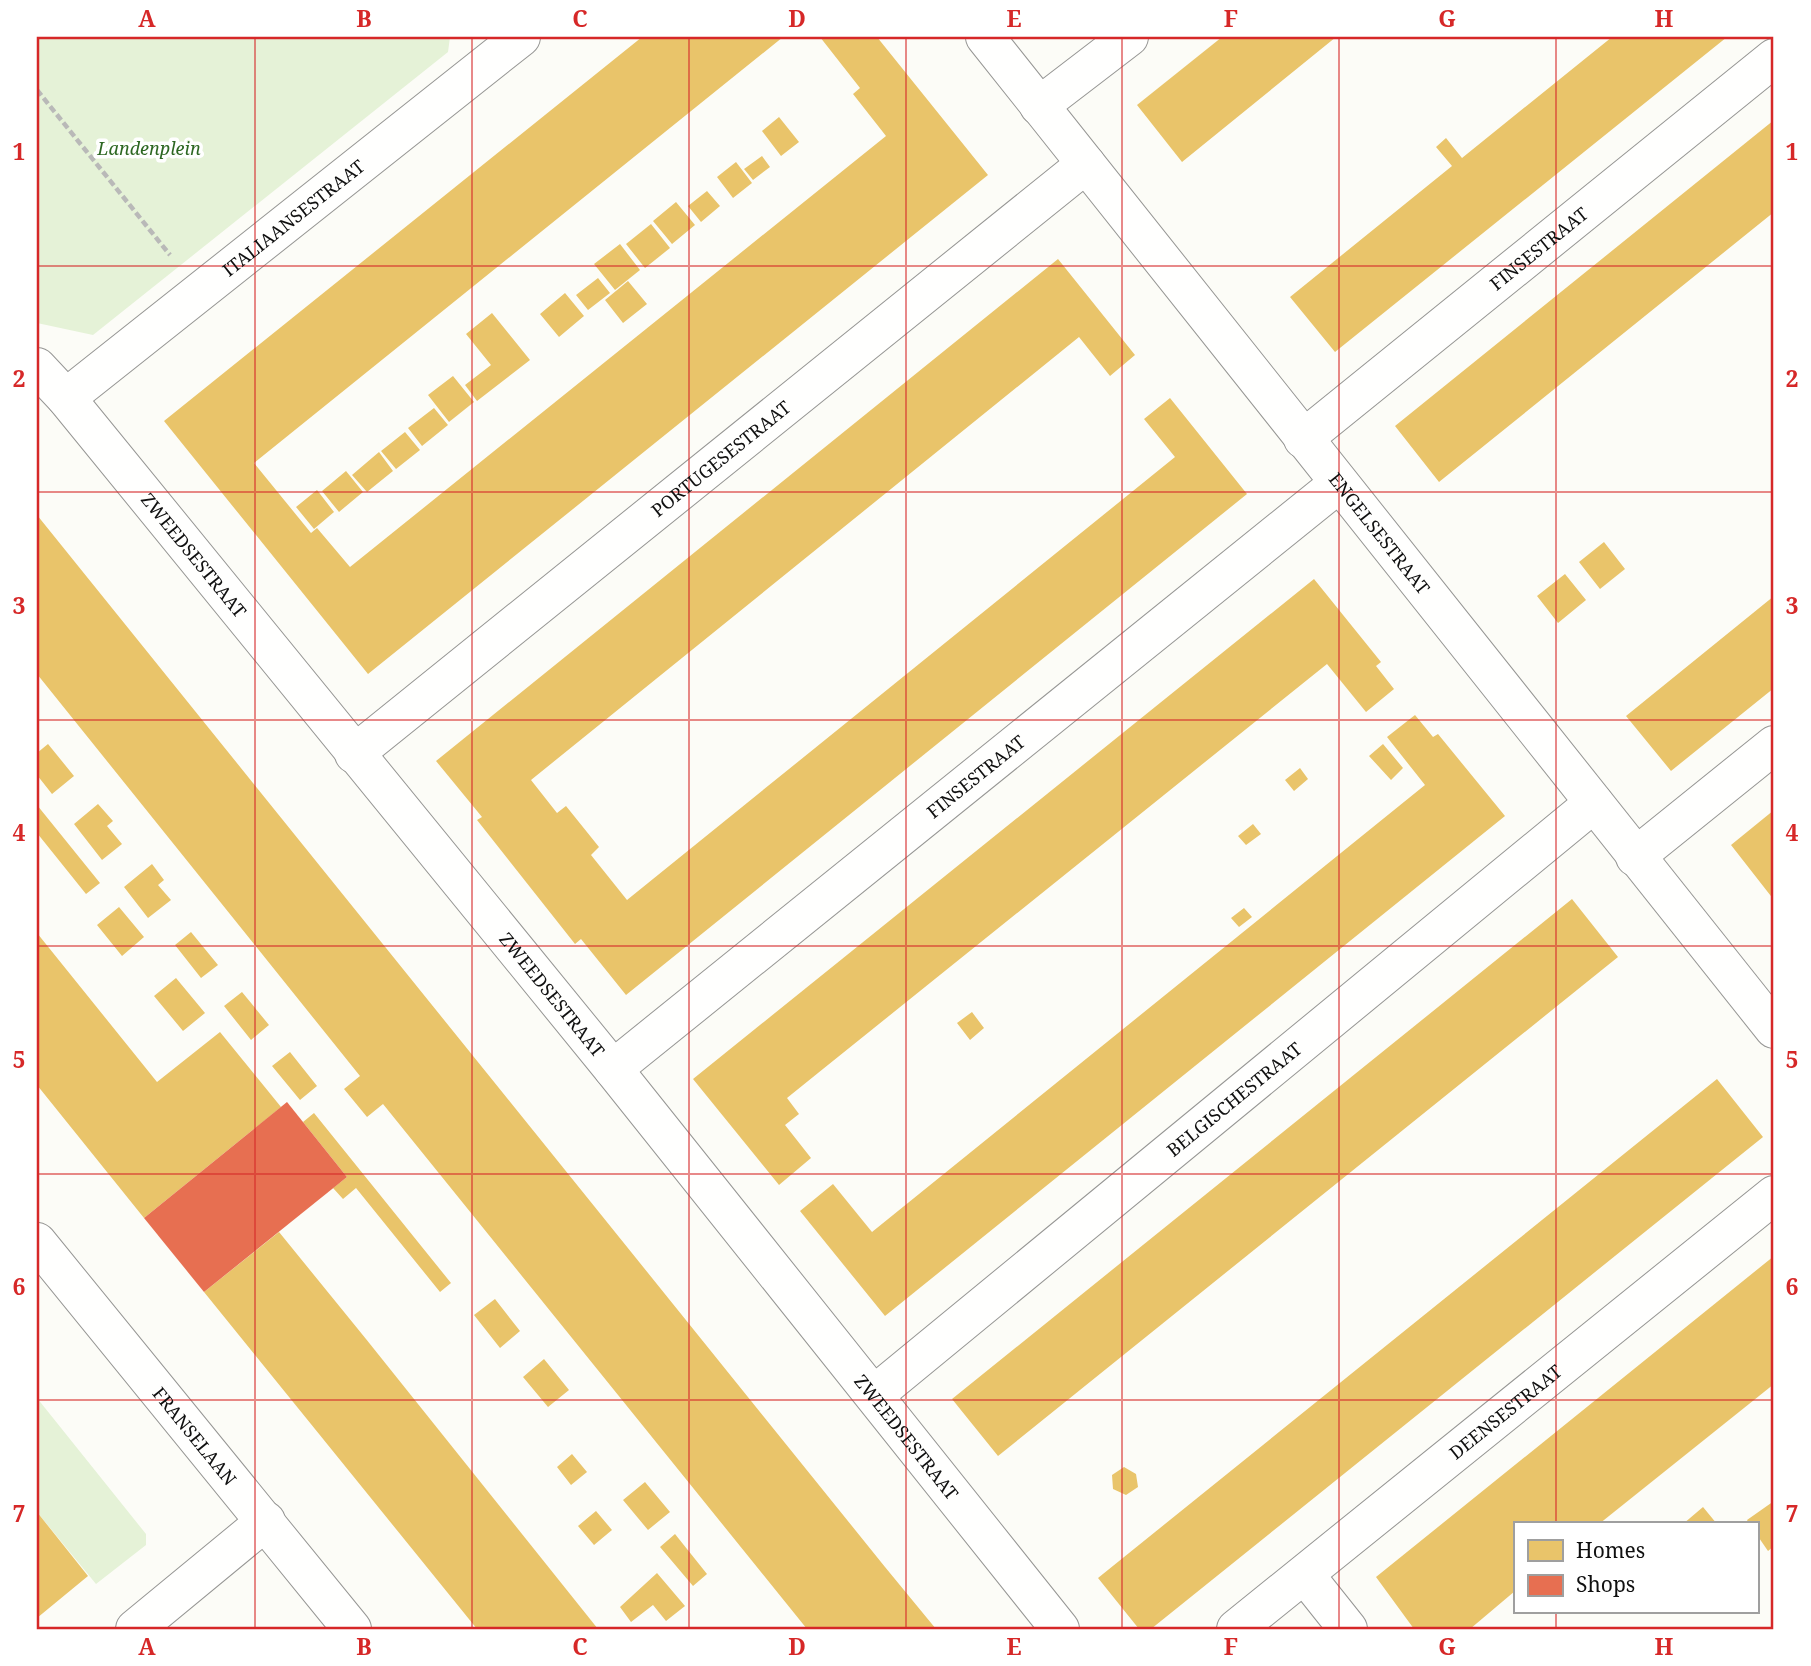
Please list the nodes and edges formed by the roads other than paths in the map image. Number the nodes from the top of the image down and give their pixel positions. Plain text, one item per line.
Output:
1 (520, 37) edge
2 (985, 37) edge
3 (1129, 37) edge
4 (1774, 58) edge
5 (1039, 106) junction
6 (1086, 164) junction
7 (37, 367) edge
8 (66, 398) junction
9 (1303, 439) junction
10 (1338, 484) junction
11 (1774, 745) edge
12 (354, 754) junction
13 (1594, 803) junction
14 (1635, 858) junction
15 (1774, 1029) edge
16 (613, 1069) junction
17 (1774, 1195) edge
18 (37, 1242) edge
19 (874, 1395) junction
20 (266, 1521) junction
21 (1305, 1575) junction
22 (135, 1629) edge
23 (352, 1629) edge
24 (1060, 1629) edge
25 (1236, 1629) edge
26 (1349, 1629) edge

1 - 8 street, ITALIAANSESTRAAT
2 - 5 street, ENGELSESTRAAT
3 - 5 street
4 - 9 street, FINSESTRAAT
5 - 6 street, ENGELSESTRAAT
6 - 9 street, ENGELSESTRAAT
6 - 12 street, PORTUGESESTRAAT
7 - 8 street, ZWEEDSESTRAAT
8 - 12 street, ZWEEDSESTRAAT
9 - 10 street, ENGELSESTRAAT
10 - 13 street, ENGELSESTRAAT
10 - 16 street, FINSESTRAAT
11 - 14 street
12 - 16 street, ZWEEDSESTRAAT
13 - 14 street, ENGELSESTRAAT
13 - 19 street, BELGISCHESTRAAT
14 - 15 street, ENGELSESTRAAT
16 - 19 street, ZWEEDSESTRAAT
17 - 21 street, DEENSESTRAAT
18 - 20 street, FRANSELAAN
19 - 24 street, ZWEEDSESTRAAT
20 - 22 street
20 - 23 street, FRANSELAAN
21 - 25 street, DEENSESTRAAT
21 - 26 street

